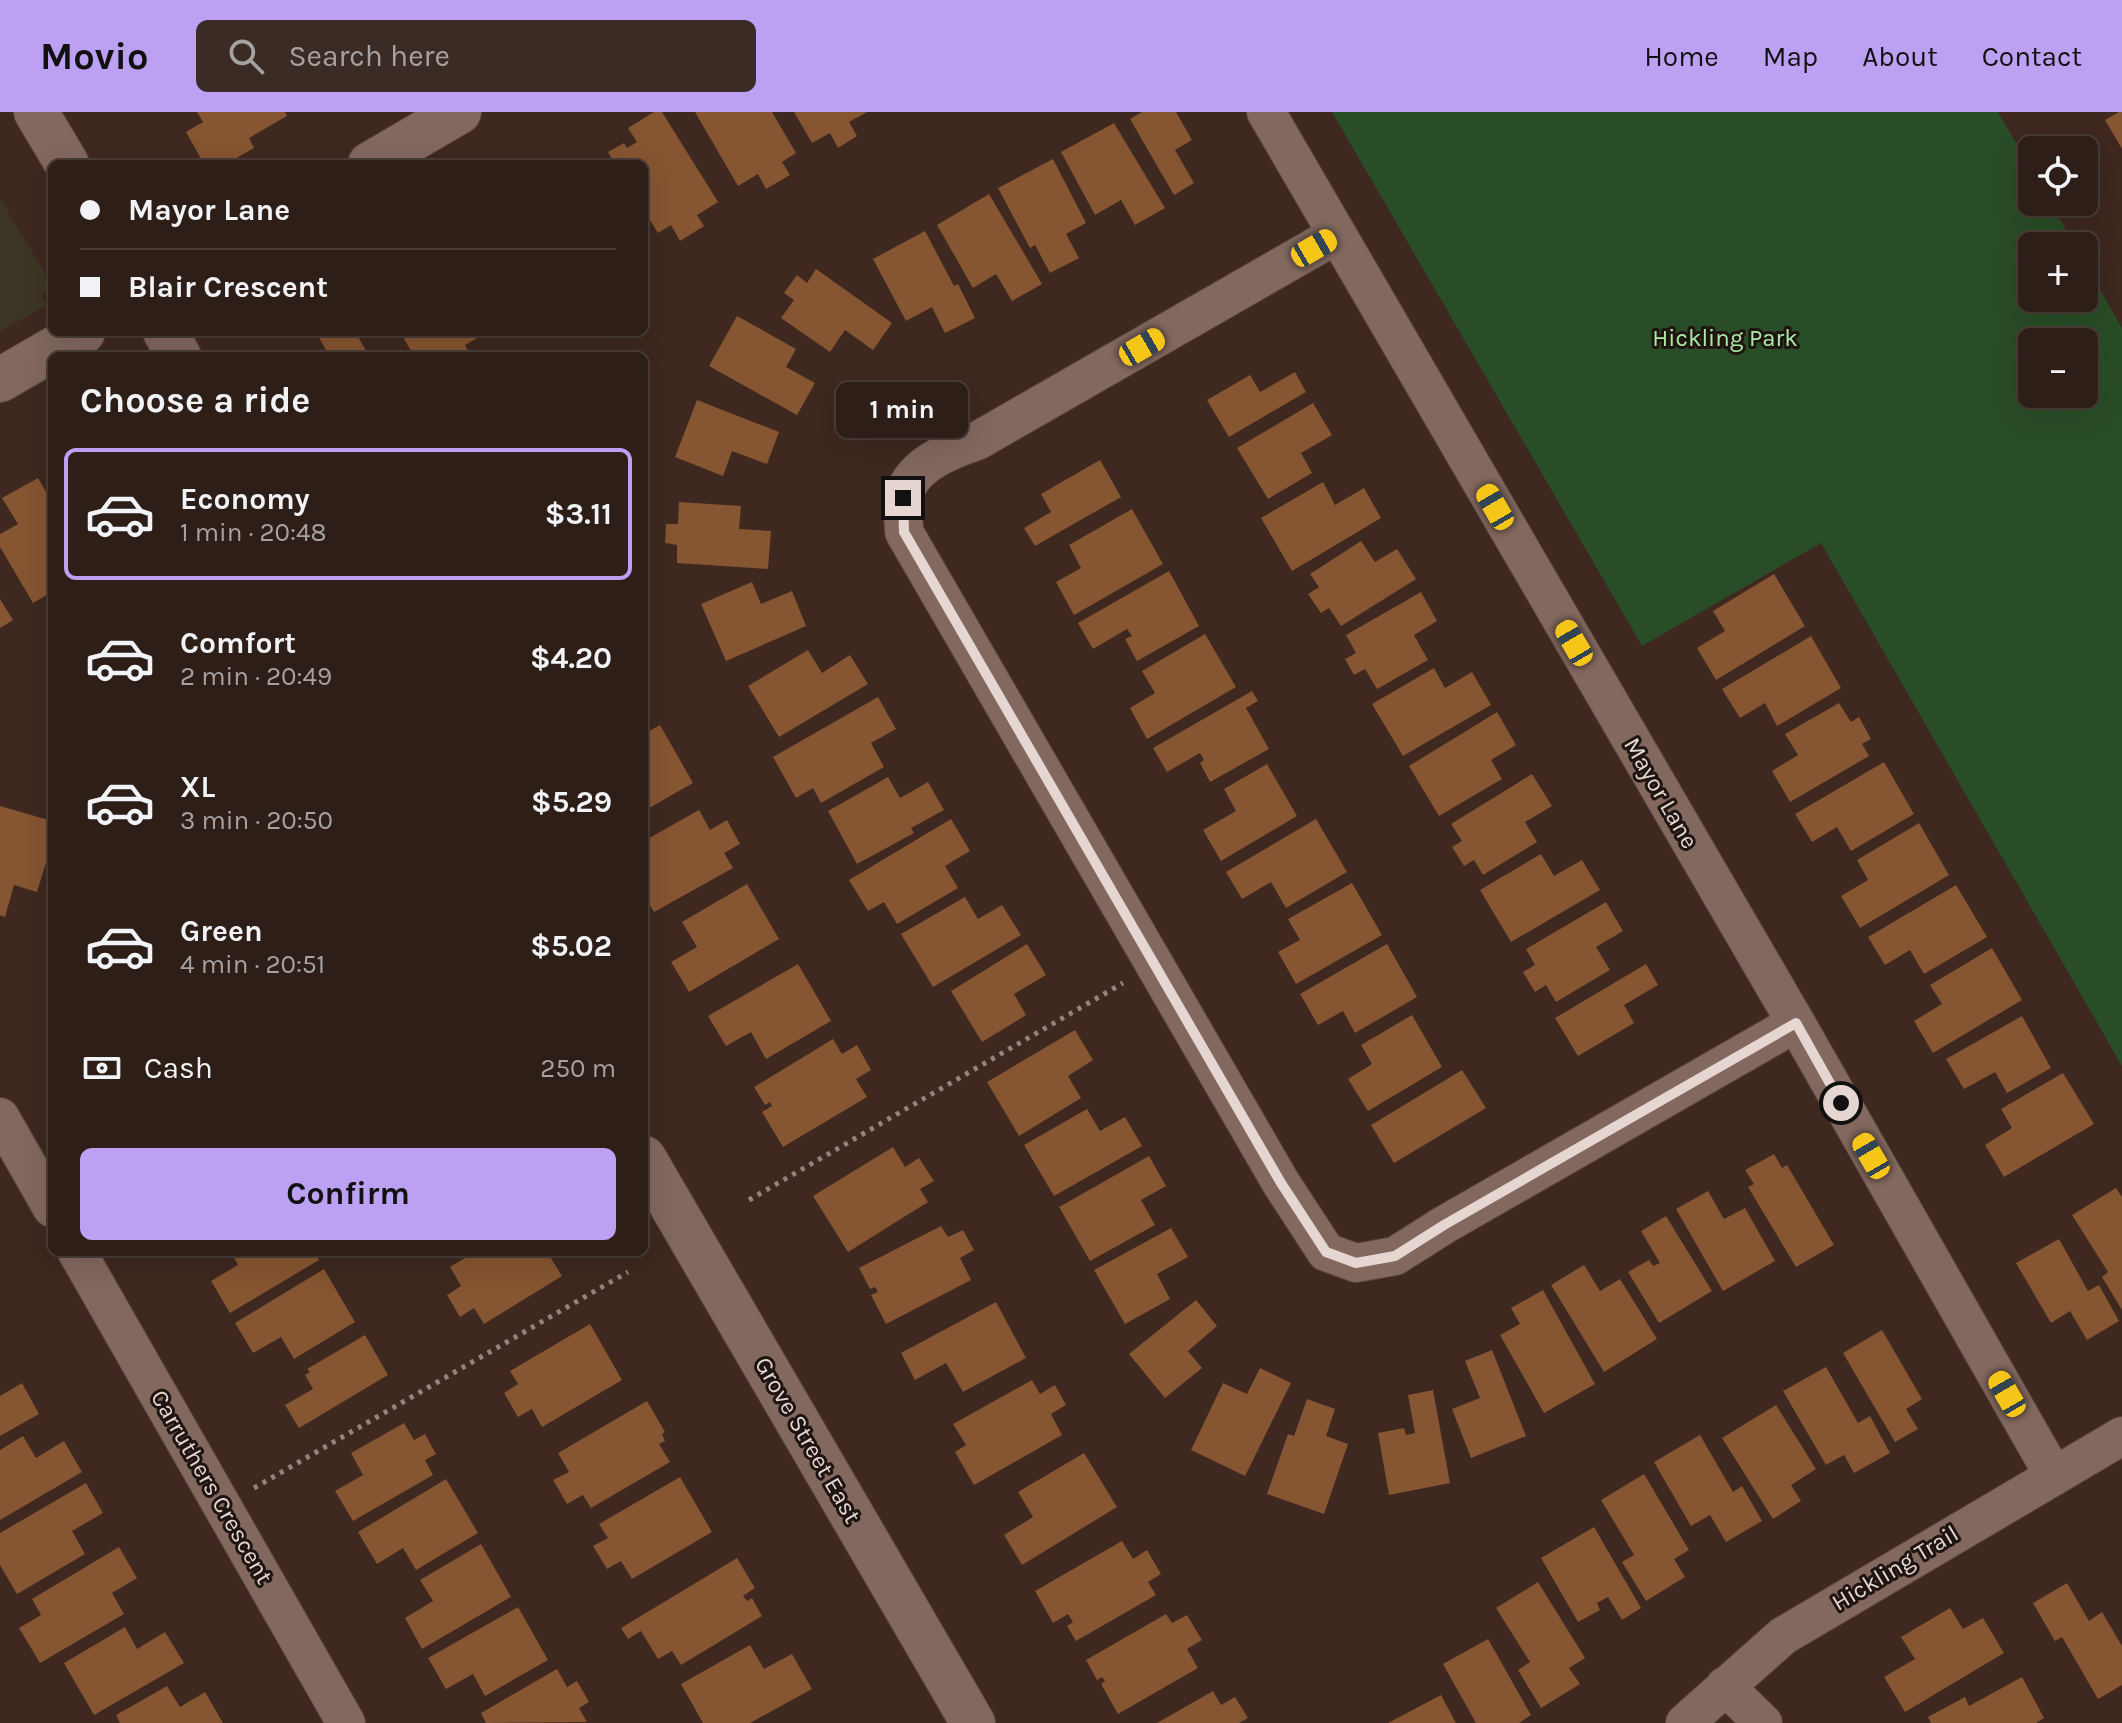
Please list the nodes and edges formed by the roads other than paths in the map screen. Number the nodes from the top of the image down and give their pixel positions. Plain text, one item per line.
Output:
1 (36, 112) edge
2 (459, 112) edge
3 (1266, 112) edge
4 (65, 160) edge
5 (377, 160) edge
6 (1336, 235) junction
7 (76, 336) edge
8 (48, 352) edge
9 (48, 352) edge
10 (0, 380) edge
11 (1796, 1023) junction
12 (0, 1117) edge
13 (648, 1165) edge
14 (48, 1201) edge
15 (79, 1256) edge
16 (2122, 1436) edge
17 (2054, 1476) junction
18 (1725, 1686) junction
19 (346, 1723) edge
20 (973, 1723) edge
21 (1685, 1723) edge
22 (1763, 1723) edge

1 - 4 street
2 - 5 street
3 - 6 street, Mayor Lane
6 - 11 street, Mayor Lane
6 - 11 street
7 - 9 street
8 - 10 street
11 - 17 street, Mayor Lane
12 - 14 street
13 - 20 street, Grove Street East
15 - 19 street, Carruthers Crescent
16 - 17 street, Hickling Trail
17 - 18 street, Hickling Trail
18 - 21 street, Hickling Trail
18 - 22 street

